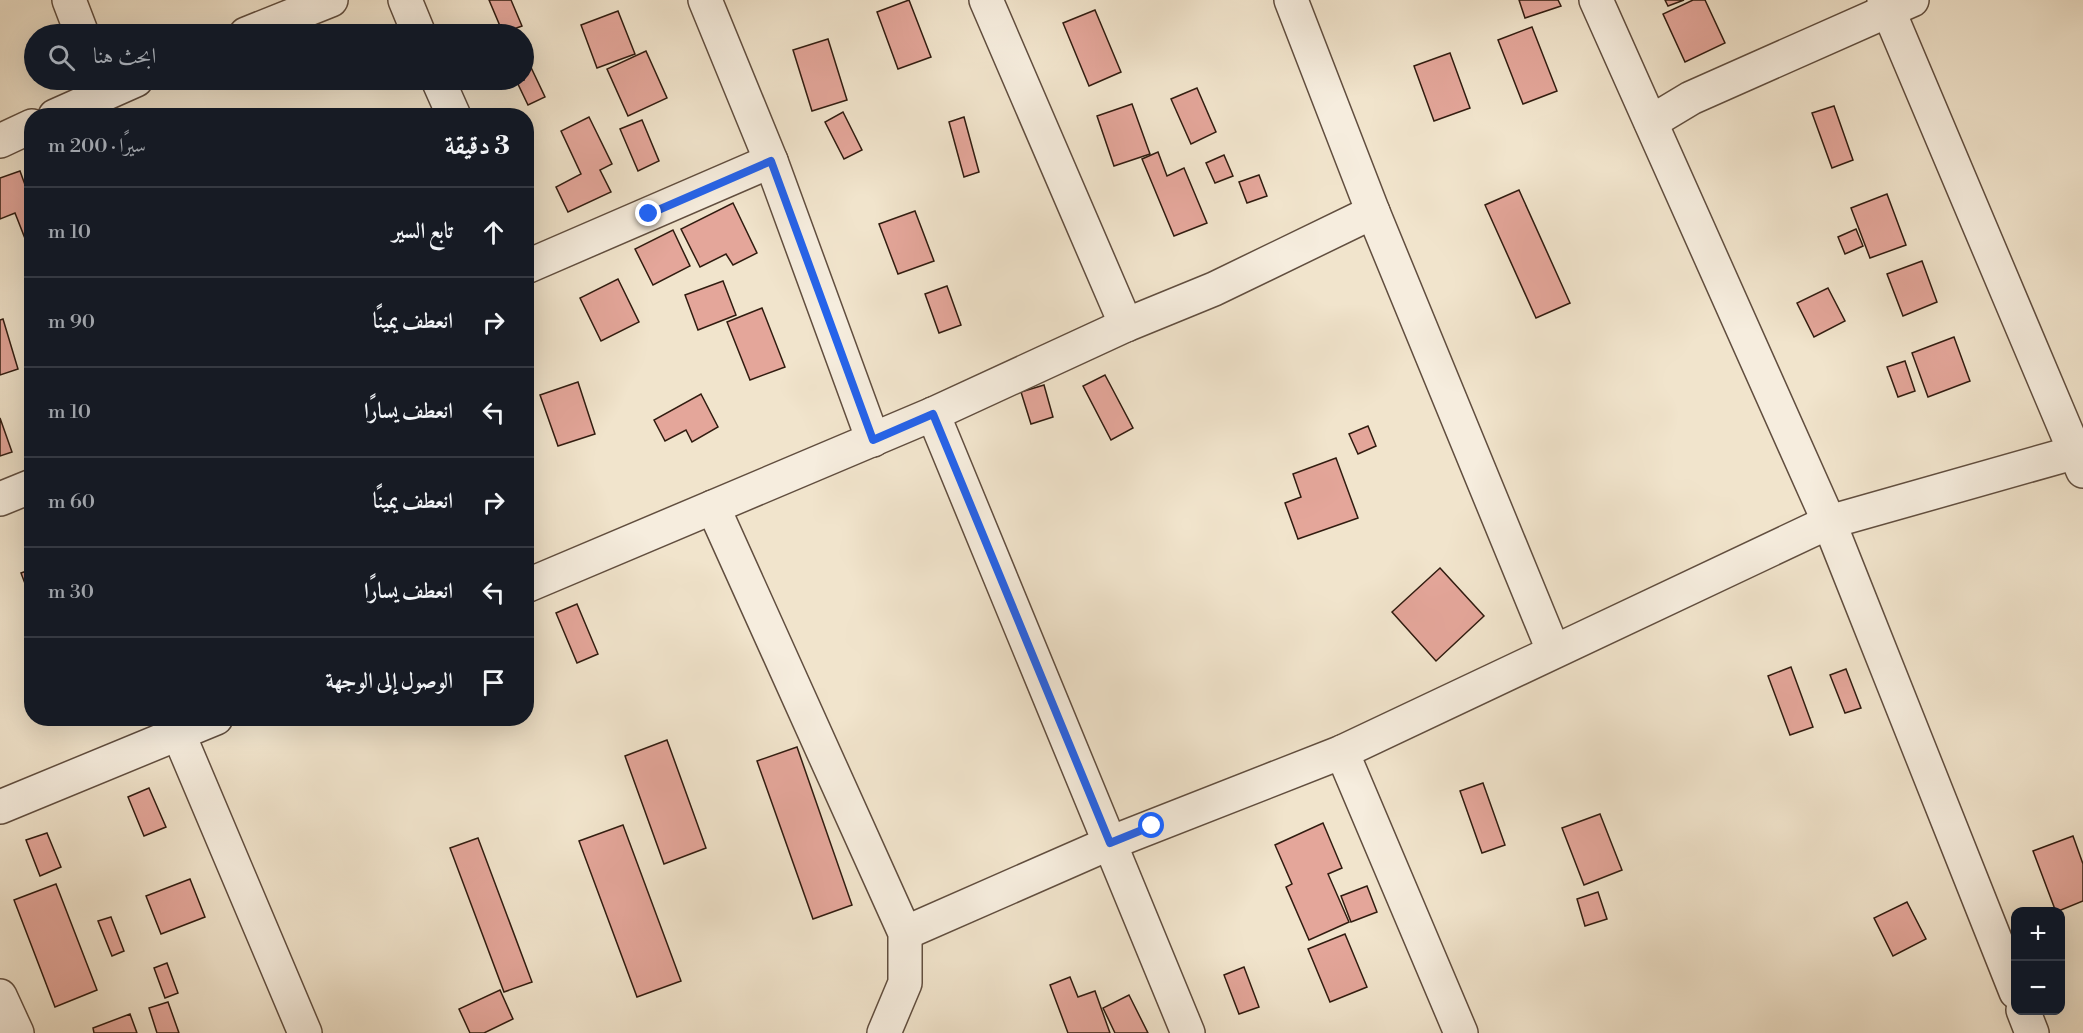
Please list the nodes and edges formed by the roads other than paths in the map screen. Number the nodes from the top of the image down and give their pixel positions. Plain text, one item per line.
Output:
1 (69, 0) edge
2 (331, 0) edge
3 (405, 0) edge
4 (705, 0) edge
5 (986, 0) edge
6 (1291, 0) edge
7 (1596, 0) edge
8 (1894, 3) edge
9 (78, 24) edge
10 (271, 24) edge
11 (415, 24) edge
12 (442, 90) edge
13 (107, 96) edge
14 (75, 108) edge
15 (450, 108) edge
16 (1651, 122) junction
17 (24, 130) edge
18 (0, 141) edge
19 (771, 161) junction
20 (1373, 212) junction
21 (534, 264) edge
22 (1126, 325) junction
23 (933, 414) junction
24 (873, 440) junction
25 (2080, 458) edge
26 (24, 489) edge
27 (0, 499) edge
28 (713, 507) junction
29 (1829, 522) junction
30 (534, 583) edge
31 (1553, 650) junction
32 (199, 726) edge
33 (179, 735) junction
34 (1342, 753) junction
35 (0, 807) edge
36 (1110, 843) junction
37 (905, 933) junction
38 (2011, 979) edge
39 (0, 996) edge
40 (2025, 1015) edge
41 (17, 1033) edge
42 (305, 1033) edge
43 (884, 1033) edge
44 (1188, 1033) edge
45 (1461, 1033) edge
46 (2032, 1033) edge

1 - 9 street
2 - 10 street
3 - 11 street
4 - 19 street
5 - 22 street
6 - 20 street
7 - 16 street
8 - 16 street
8 - 25 street
12 - 15 street
13 - 14 street
16 - 29 street
17 - 18 street
19 - 21 street
19 - 24 street
20 - 22 street
20 - 31 street
22 - 23 street
23 - 24 street
23 - 36 street
24 - 28 street
25 - 29 street
26 - 27 street
28 - 30 street
28 - 37 street
29 - 31 street
29 - 38 street
31 - 34 street
32 - 33 street
33 - 35 street
33 - 42 street
34 - 36 street
34 - 45 street
36 - 37 street
36 - 44 street
37 - 43 street
39 - 41 street
40 - 46 street

